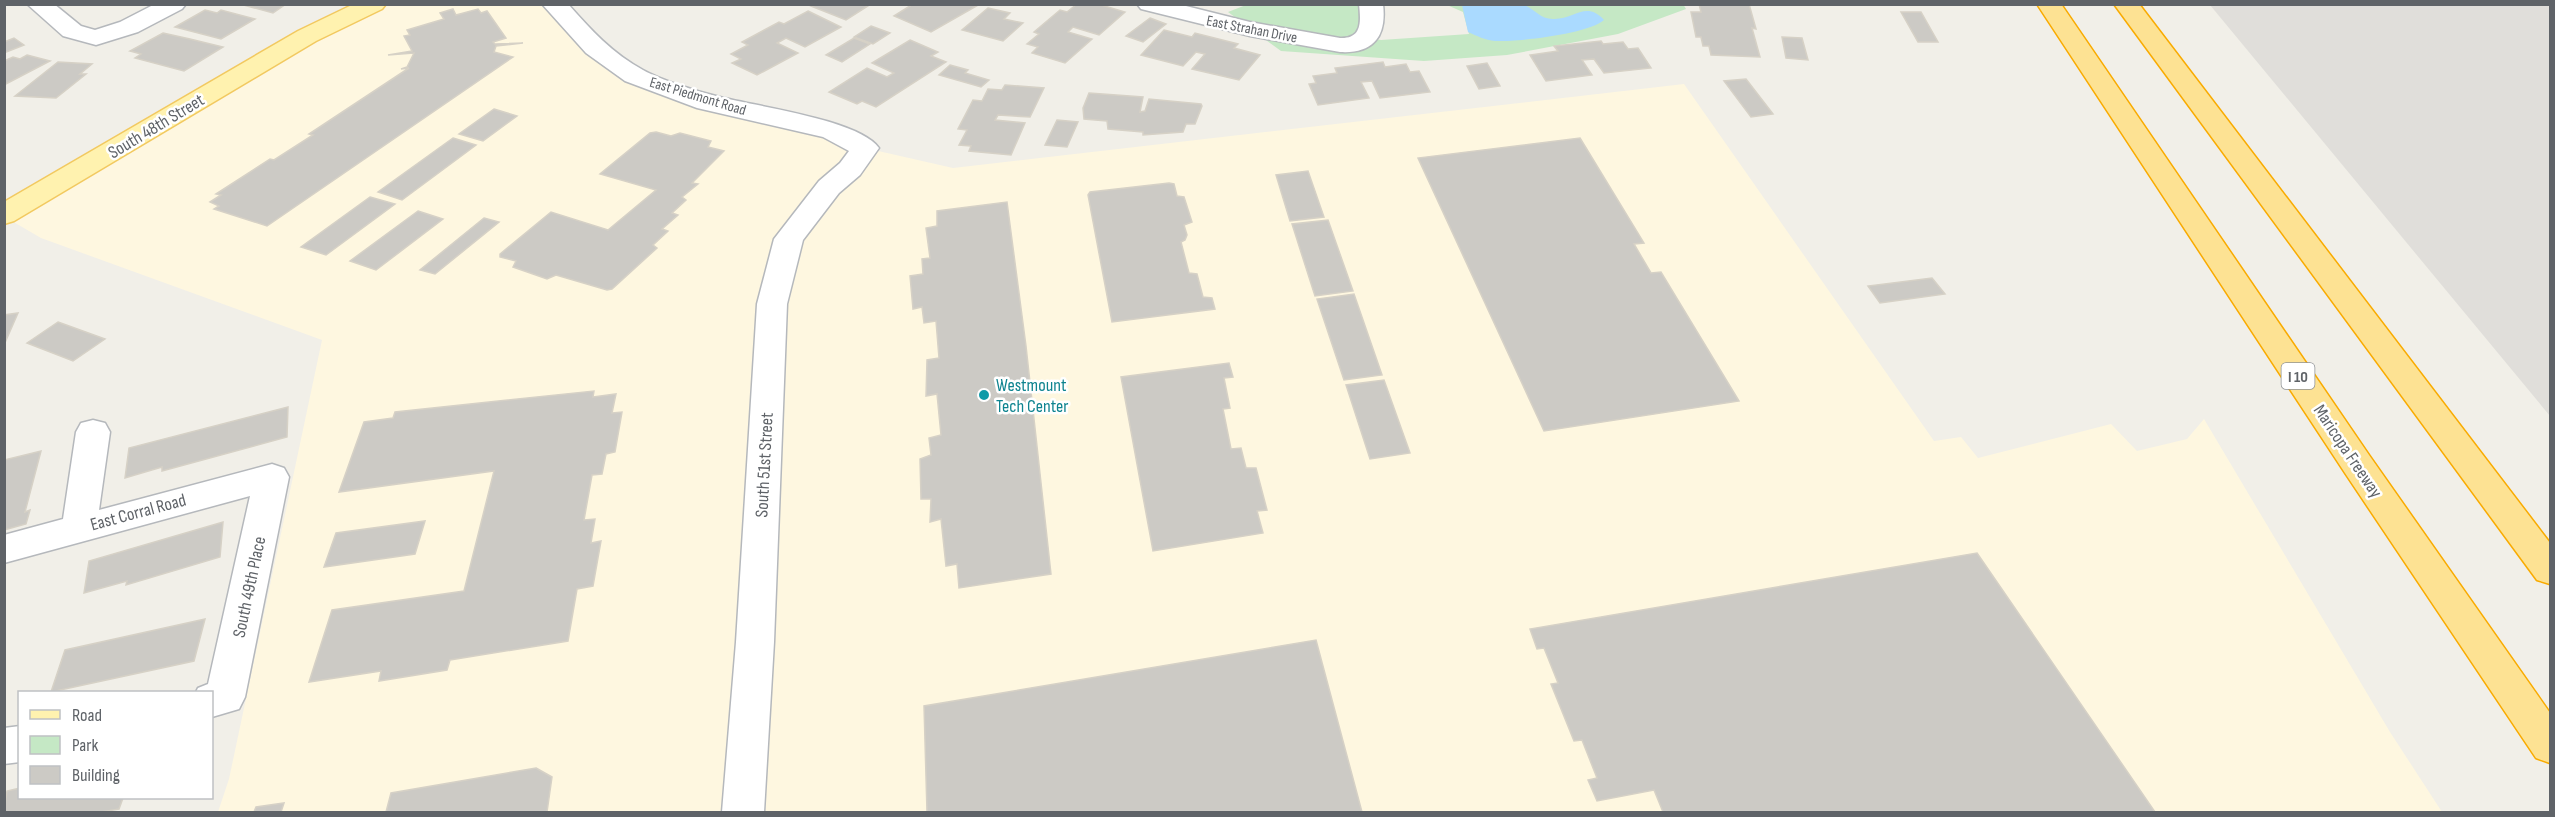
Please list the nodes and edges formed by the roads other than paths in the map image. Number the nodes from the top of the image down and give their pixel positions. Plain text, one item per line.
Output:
1 (39, 4) edge
2 (174, 4) edge
3 (343, 4) edge
4 (374, 4) edge
5 (554, 4) edge
6 (1149, 4) edge
7 (1371, 4) edge
8 (2049, 4) edge
9 (2126, 4) edge
10 (307, 36) junction
11 (865, 148) joint
12 (4, 215) edge
13 (93, 432) dead end
14 (272, 477) joint
15 (79, 528) junction
16 (4, 549) edge
17 (2550, 570) edge
18 (218, 698) edge
19 (2550, 745) edge
20 (743, 813) edge

1 - 2 street
3 - 10 main road, South 48th Street
4 - 10 main road, South 48th Street
5 - 11 street, East Piedmont Road
6 - 7 street, East Strahan Drive
8 - 19 highway, Maricopa Freeway / I 10
9 - 17 highway
10 - 12 main road, South 48th Street
11 - 20 street, South 51st Street
13 - 15 street
14 - 15 street, East Corral Road
14 - 18 street, South 49th Place
15 - 16 street, East Corral Road

